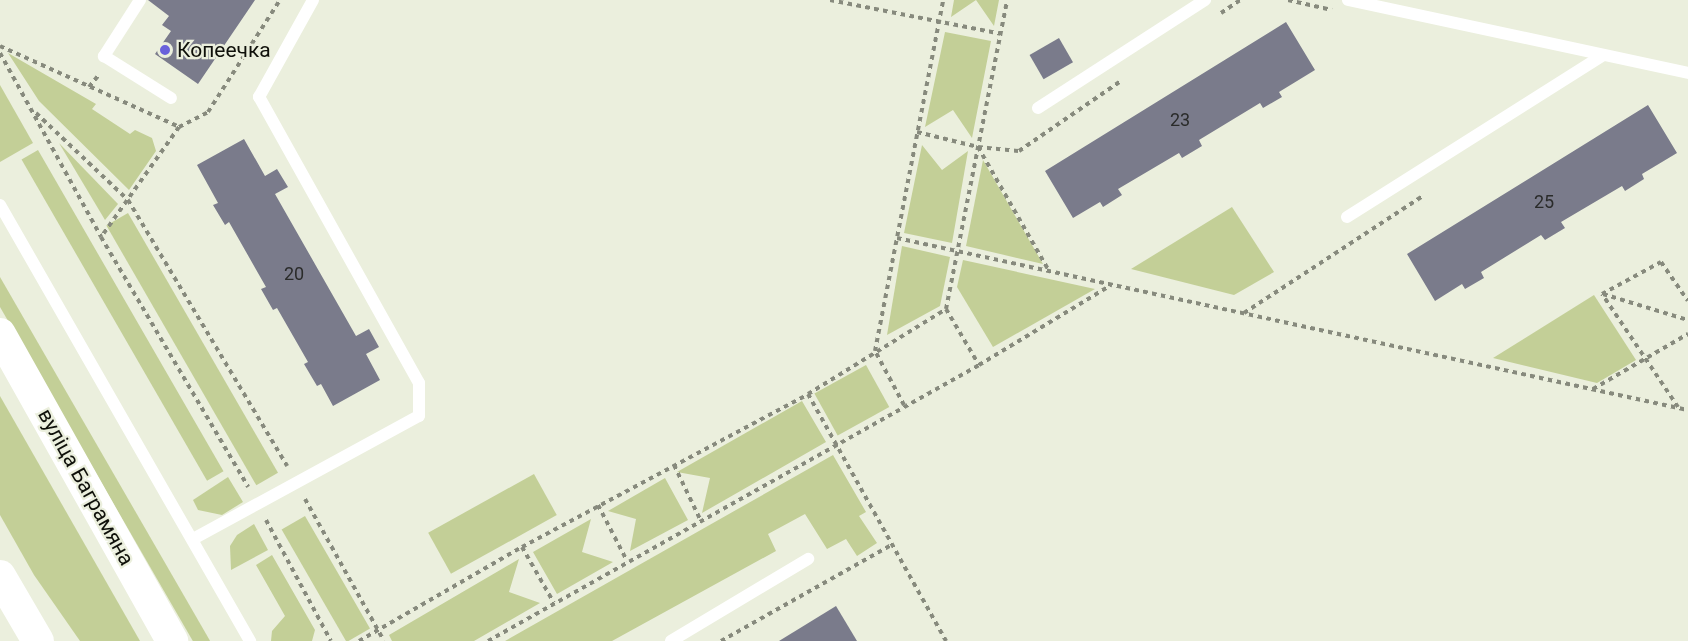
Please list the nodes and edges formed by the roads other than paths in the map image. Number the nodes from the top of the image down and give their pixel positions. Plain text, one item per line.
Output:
1 (140, 0) edge
2 (313, 0) edge
3 (1205, 0) edge
4 (1348, 0) edge
5 (1603, 55) junction
6 (1688, 73) edge
7 (171, 98) dead end
8 (1038, 108) dead end
9 (0, 205) edge
10 (1347, 217) dead end
11 (0, 334) edge
12 (193, 539) junction
13 (808, 559) dead end
14 (0, 576) edge
15 (38, 641) edge
16 (172, 641) edge
17 (250, 641) edge
18 (671, 641) edge

1 - 7 lane
2 - 12 lane
3 - 8 lane
4 - 5 lane
5 - 6 lane
5 - 10 lane
9 - 12 lane
11 - 16 street, вуліца Баграмяна
12 - 17 lane
13 - 18 lane
14 - 15 street

